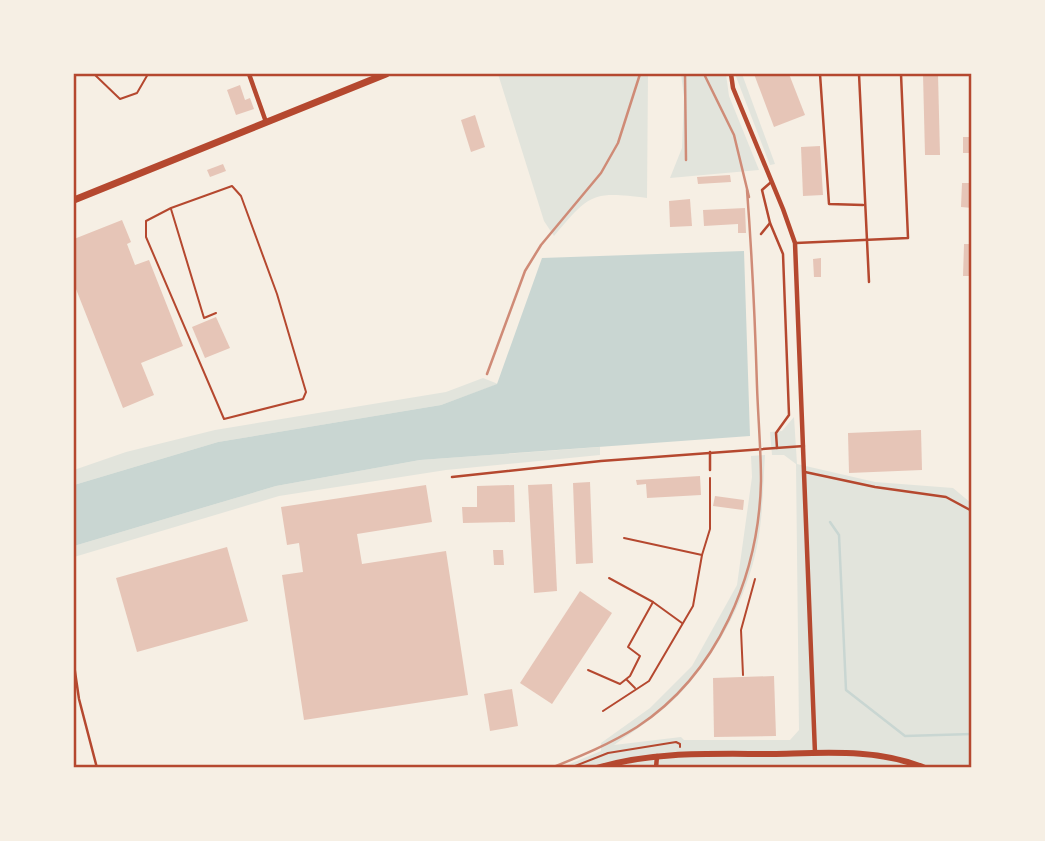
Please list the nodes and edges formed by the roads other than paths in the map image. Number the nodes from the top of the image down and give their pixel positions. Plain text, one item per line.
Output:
1 (249, 74) edge
2 (386, 74) edge
3 (731, 74) edge
4 (820, 74) edge
5 (859, 74) edge
6 (901, 74) edge
7 (266, 122) junction
8 (771, 182) junction
9 (74, 200) edge
10 (864, 205) junction
11 (771, 223) junction
12 (761, 234) dead end
13 (866, 239) junction
14 (794, 243) junction
15 (869, 282) dead end
16 (804, 446) junction
17 (774, 448) junction
18 (710, 452) junction
19 (620, 459) junction
20 (621, 465) dead end
21 (710, 470) road end
22 (805, 472) junction
23 (452, 477) dead end
24 (971, 511) edge
25 (74, 665) edge
26 (815, 754) junction
27 (657, 756) junction
28 (97, 768) edge
29 (597, 768) edge
30 (656, 768) edge
31 (925, 768) edge

1 - 7 street
2 - 7 main road
3 - 8 street
4 - 10 lane
5 - 10 lane
6 - 13 lane
7 - 9 main road
8 - 11 lane
8 - 14 street
10 - 13 lane
11 - 12 lane
11 - 17 lane
13 - 14 lane
13 - 15 lane
14 - 16 street
16 - 17 lane
16 - 22 street
17 - 18 lane
18 - 19 lane
18 - 21 lane
19 - 20 lane
19 - 23 lane
22 - 24 lane
22 - 26 street
25 - 28 lane
26 - 27 street
26 - 31 street
27 - 29 street
27 - 30 street

